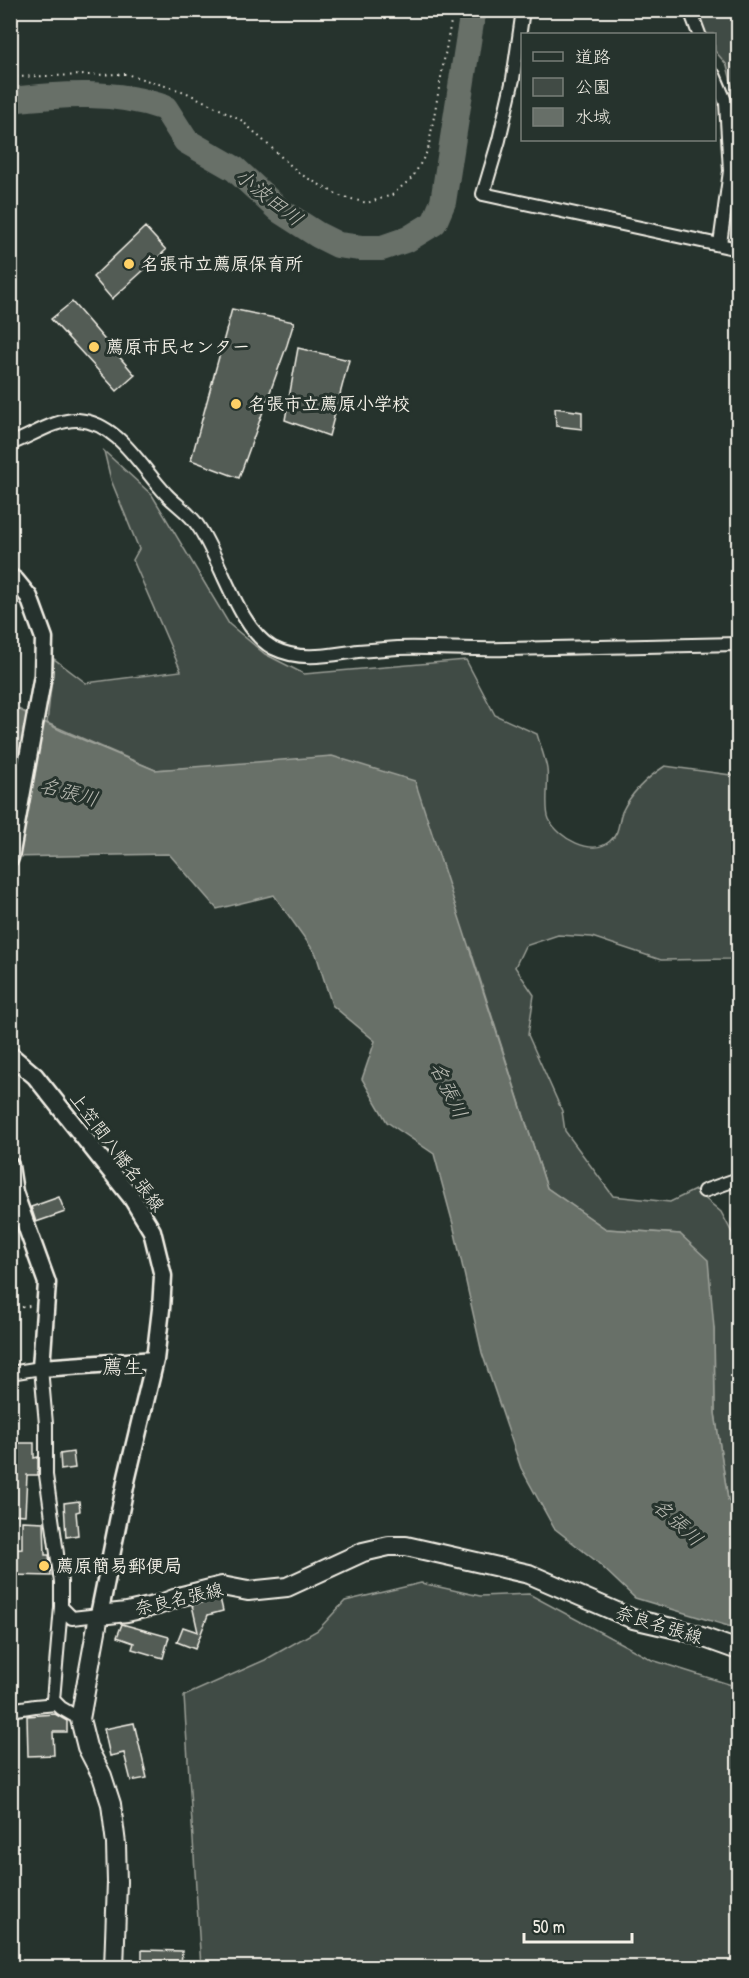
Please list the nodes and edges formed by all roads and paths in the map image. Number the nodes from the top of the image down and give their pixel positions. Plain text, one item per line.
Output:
1 (453, 10) edge
2 (523, 10) edge
3 (690, 10) edge
4 (699, 33) edge
5 (10, 77) edge
6 (716, 80) edge
7 (720, 244) junction
8 (738, 249) edge
9 (10, 444) edge
10 (10, 577) edge
11 (738, 644) edge
12 (10, 858) edge
13 (10, 1055) edge
14 (10, 1166) edge
15 (738, 1179) edge
16 (704, 1191) dead end
17 (155, 1360) junction
18 (41, 1368) junction
19 (10, 1373) edge
20 (61, 1608) junction
21 (99, 1615) junction
22 (738, 1650) edge
23 (56, 1704) junction
24 (10, 1710) edge
25 (80, 1719) junction
26 (114, 1968) edge

1 - 5 path
2 - 7 street
3 - 4 street
6 - 7 street
7 - 8 street
9 - 11 street
10 - 12 main road
13 - 17 main road, 上笠間八幡名張線
14 - 18 main road
15 - 16 street
17 - 18 main road
17 - 21 main road, 上笠間八幡名張線
18 - 19 street
18 - 20 street
20 - 21 street
20 - 23 street
21 - 22 main road, 奈良名張線
21 - 25 main road
23 - 24 street
23 - 25 street
25 - 26 main road

